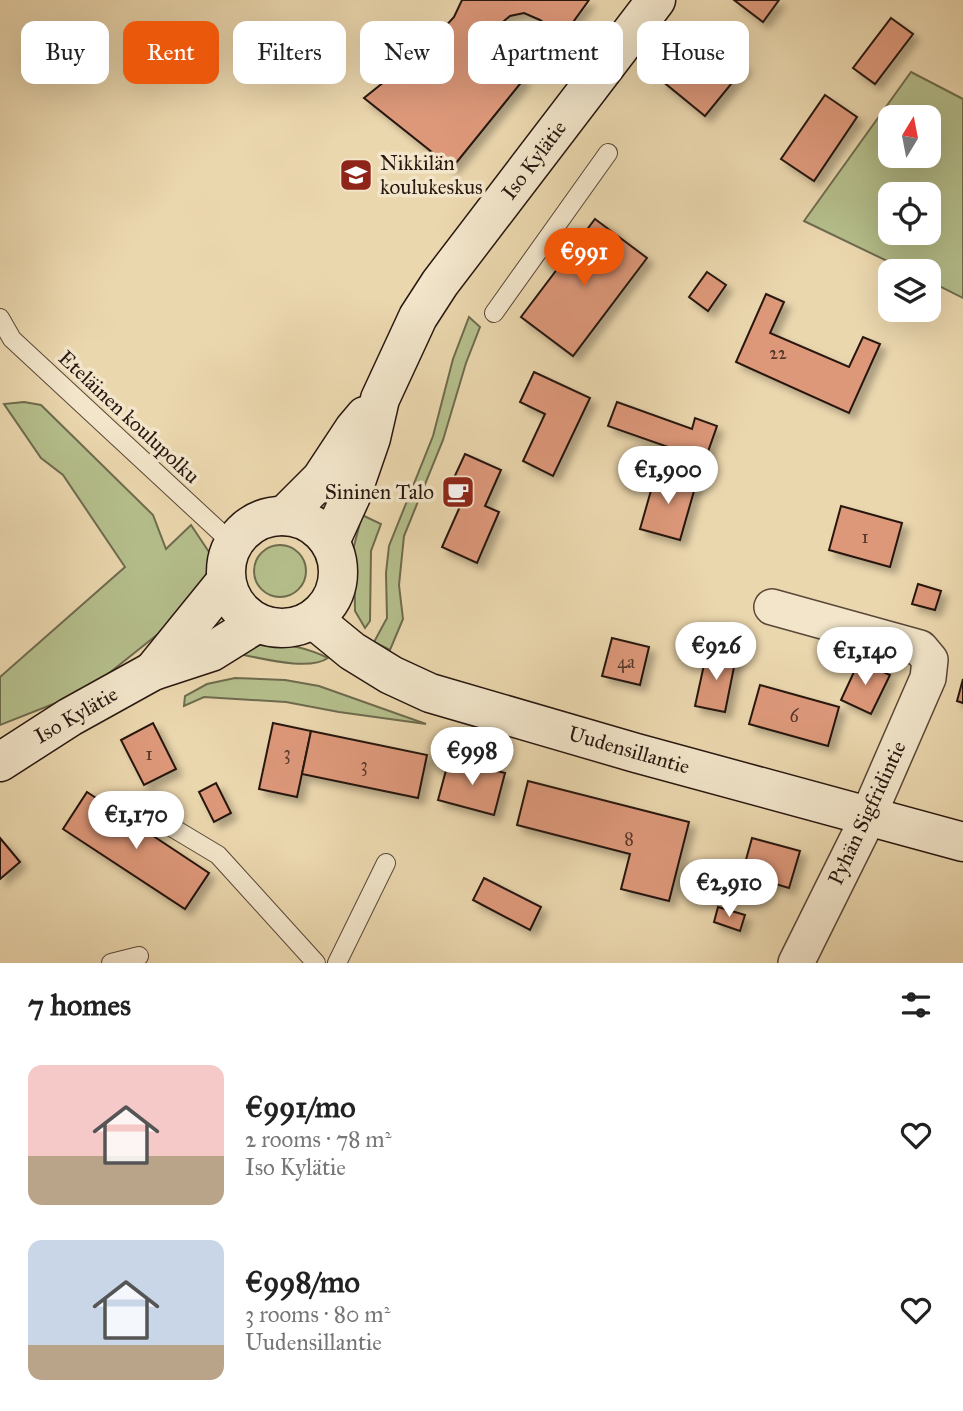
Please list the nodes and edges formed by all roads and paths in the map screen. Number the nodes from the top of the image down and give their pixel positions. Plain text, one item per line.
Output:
1 (656, 0) edge
2 (608, 153) dead end
3 (494, 313) dead end
4 (0, 318) edge
5 (380, 399) junction
6 (284, 516) junction
7 (330, 542) junction
8 (233, 544) junction
9 (226, 581) junction
10 (772, 607) dead end
11 (313, 620) junction
12 (256, 624) junction
13 (153, 671) junction
14 (0, 761) edge
15 (867, 816) junction
16 (173, 828) dead end
17 (963, 842) edge
18 (386, 863) dead end
19 (139, 956) dead end
20 (111, 963) edge
21 (316, 963) edge
22 (337, 963) edge
23 (796, 963) edge

1 - 5 street, Iso Kylätie
2 - 3 lane
4 - 8 lane, Eteläinen koulupolku
5 - 6 street, Iso Kylätie
5 - 7 street, Iso Kylätie
6 - 7 street
6 - 8 street
7 - 11 street
8 - 9 street
9 - 12 street
9 - 13 street, Iso Kylätie
10 - 15 street, Pyhän Sigfridintie
11 - 12 street
11 - 15 street, Uudensillantie
12 - 13 street, Iso Kylätie
13 - 14 street, Iso Kylätie
15 - 17 street, Uudensillantie
15 - 23 street, Pyhän Sigfridintie
16 - 21 lane
18 - 22 lane
19 - 20 lane

